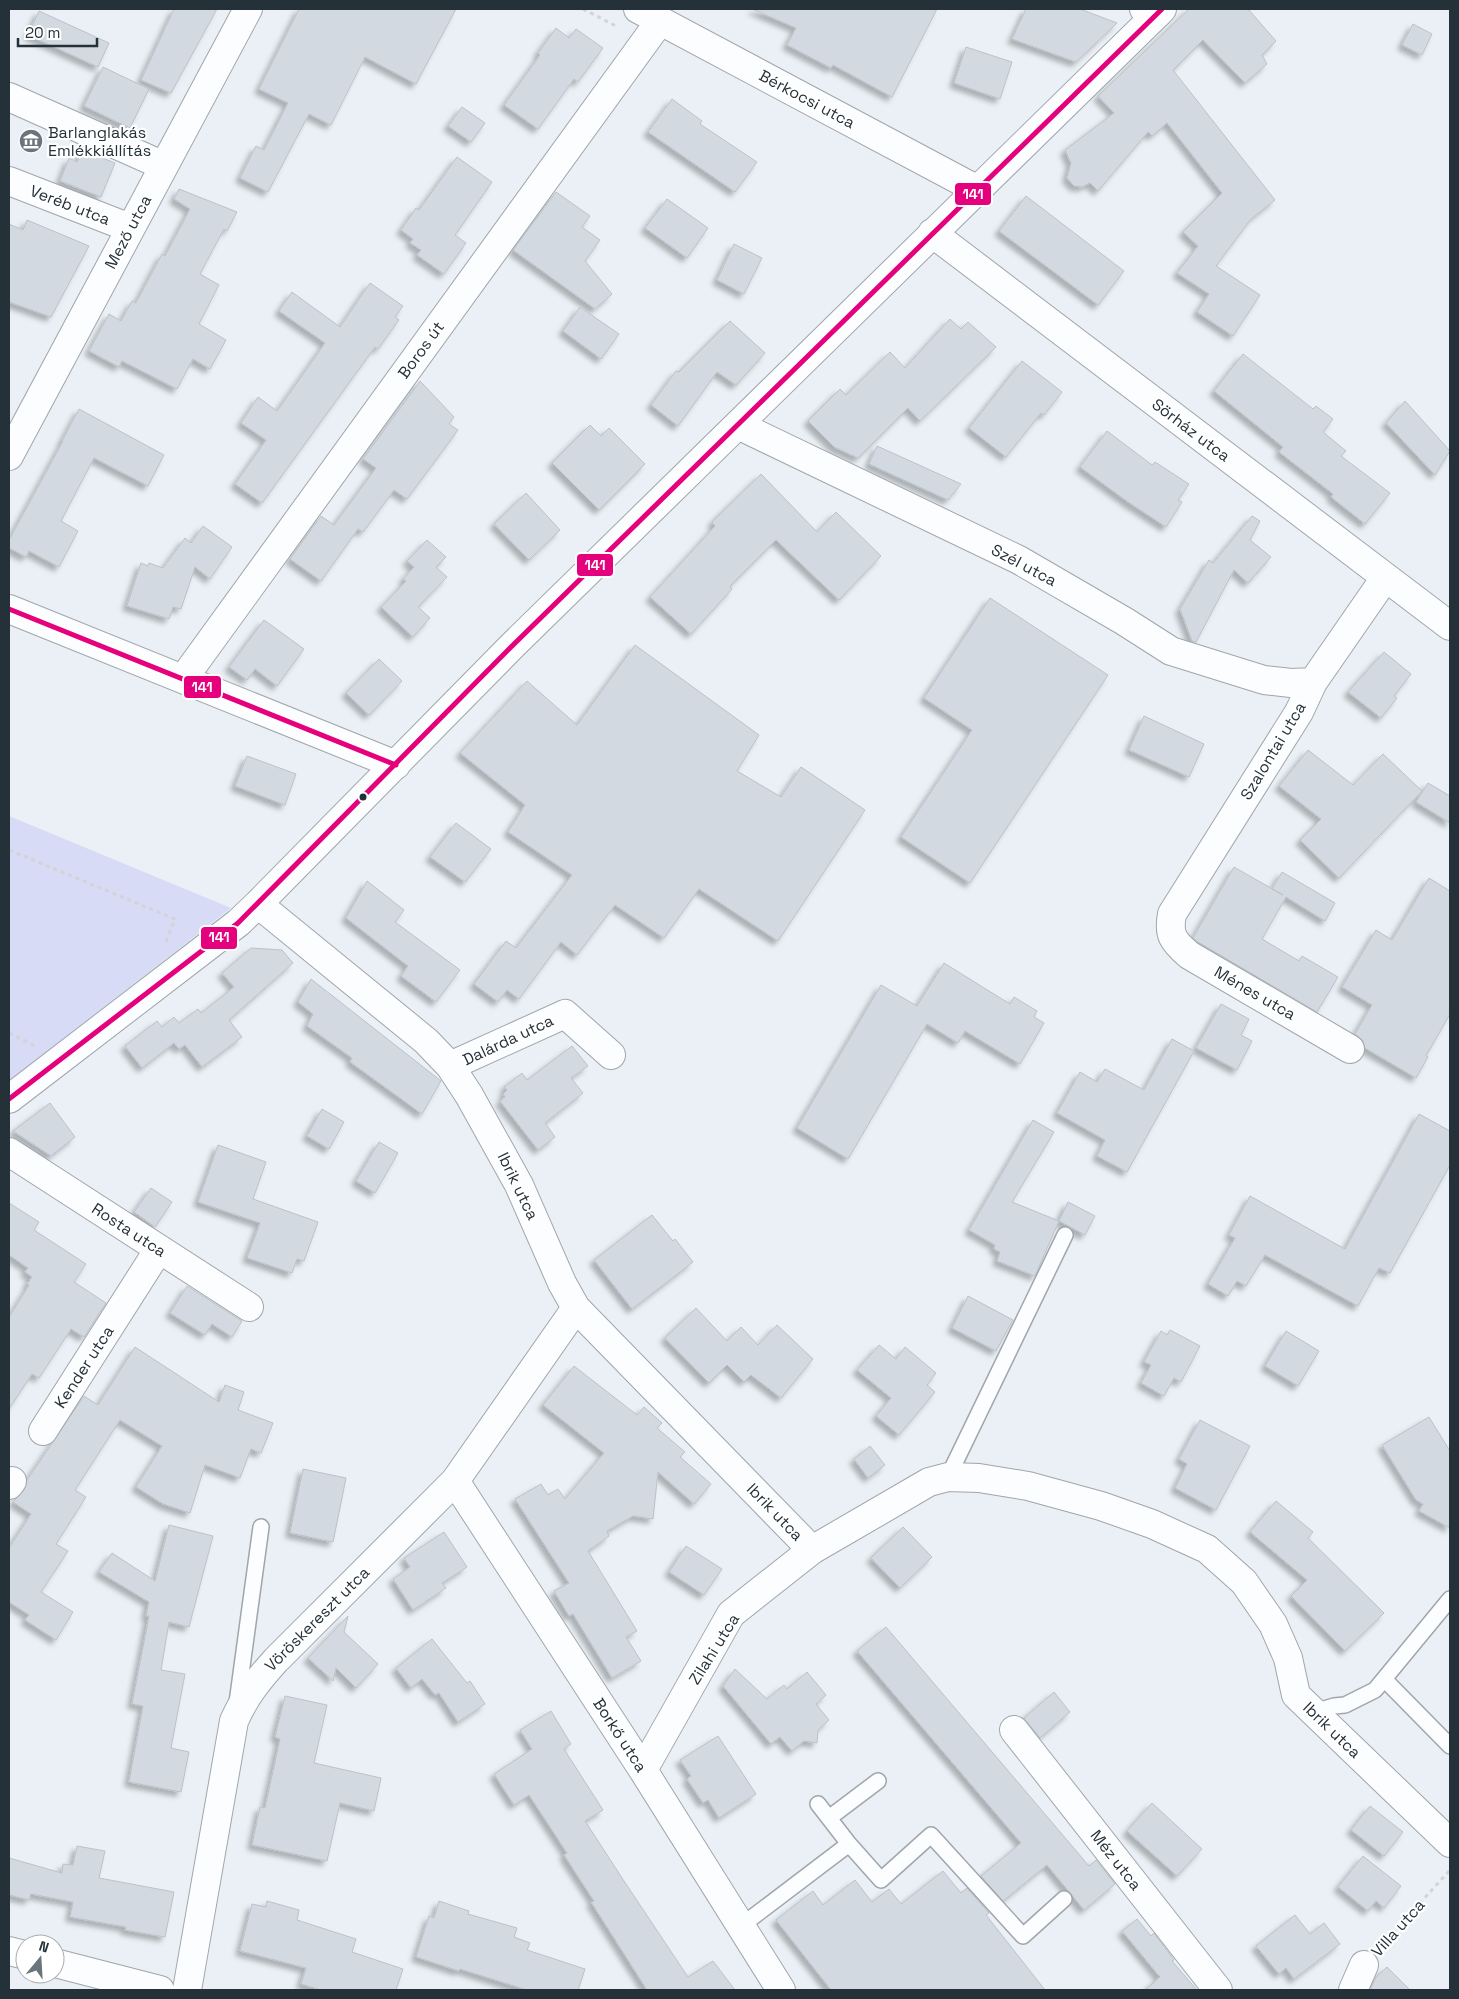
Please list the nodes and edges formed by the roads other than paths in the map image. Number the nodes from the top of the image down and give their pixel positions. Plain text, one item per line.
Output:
1 (248, 9) edge
2 (1155, 10) edge
3 (649, 15) edge
4 (9, 97) edge
5 (164, 166) junction
6 (9, 181) edge
7 (976, 189) junction
8 (130, 228) junction
9 (932, 232) junction
10 (738, 425) junction
11 (12, 441) edge
12 (1384, 578) junction
13 (9, 609) edge
14 (1450, 626) edge
15 (183, 679) junction
16 (1313, 682) junction
17 (396, 764) junction
18 (258, 904) junction
19 (1170, 928) joint
20 (1350, 1049) dead end
21 (610, 1055) dead end
22 (450, 1066) junction
23 (9, 1100) edge
24 (9, 1152) edge
25 (1065, 1235) dead end
26 (159, 1249) junction
27 (249, 1307) dead end
28 (576, 1308) junction
29 (43, 1431) dead end
30 (948, 1477) junction
31 (455, 1481) junction
32 (262, 1527) dead end
33 (812, 1550) junction
34 (1450, 1599) edge
35 (1385, 1680) junction
36 (1314, 1712) junction
37 (234, 1721) junction
38 (1014, 1730) dead end
39 (1450, 1746) edge
40 (643, 1770) junction
41 (878, 1781) dead end
42 (818, 1804) dead end
43 (829, 1818) junction
44 (1450, 1843) edge
45 (849, 1844) junction
46 (1064, 1899) dead end
47 (741, 1926) junction
48 (1364, 1965) road end
49 (65, 1966) edge
50 (160, 1990) edge
51 (187, 1990) edge
52 (781, 1990) edge
53 (1218, 1990) edge
54 (1353, 1990) edge

1 - 5 street, Mező utca
2 - 7 street
3 - 7 street, Bérkocsi utca
3 - 15 street, Boros út
4 - 5 street
5 - 8 street, Mező utca
6 - 8 street, Veréb utca
7 - 9 street
8 - 11 street, Mező utca
9 - 10 street
9 - 12 street, Sörház utca
10 - 16 street, Szél utca
10 - 17 street
12 - 14 street, Sörház utca
12 - 16 street, Szalontai utca
13 - 15 street
15 - 17 street
16 - 19 street, Szalontai utca
17 - 18 street
18 - 22 street, Ibrik utca
18 - 23 street
19 - 20 street, Ménes utca
21 - 22 street, Dalárda utca
22 - 28 street, Ibrik utca
24 - 26 street, Rosta utca
25 - 30 lane
26 - 27 street, Rosta utca
26 - 29 street, Kender utca
28 - 31 street, Vöröskereszt utca
28 - 33 street, Ibrik utca
30 - 33 street, Ibrik utca
30 - 36 street, Ibrik utca
31 - 37 street, Vöröskereszt utca
31 - 40 street, Borkő utca
32 - 37 lane
33 - 40 street, Zilahi utca
34 - 35 lane
35 - 36 lane
35 - 39 lane
36 - 44 street, Ibrik utca
37 - 51 street, Vöröskereszt utca
38 - 53 street, Méz utca
40 - 47 street, Borkő utca
41 - 43 lane
42 - 43 lane
43 - 45 lane
45 - 46 lane
45 - 47 lane
47 - 52 street, Borkő utca
48 - 54 street, Villa utca
49 - 50 street

